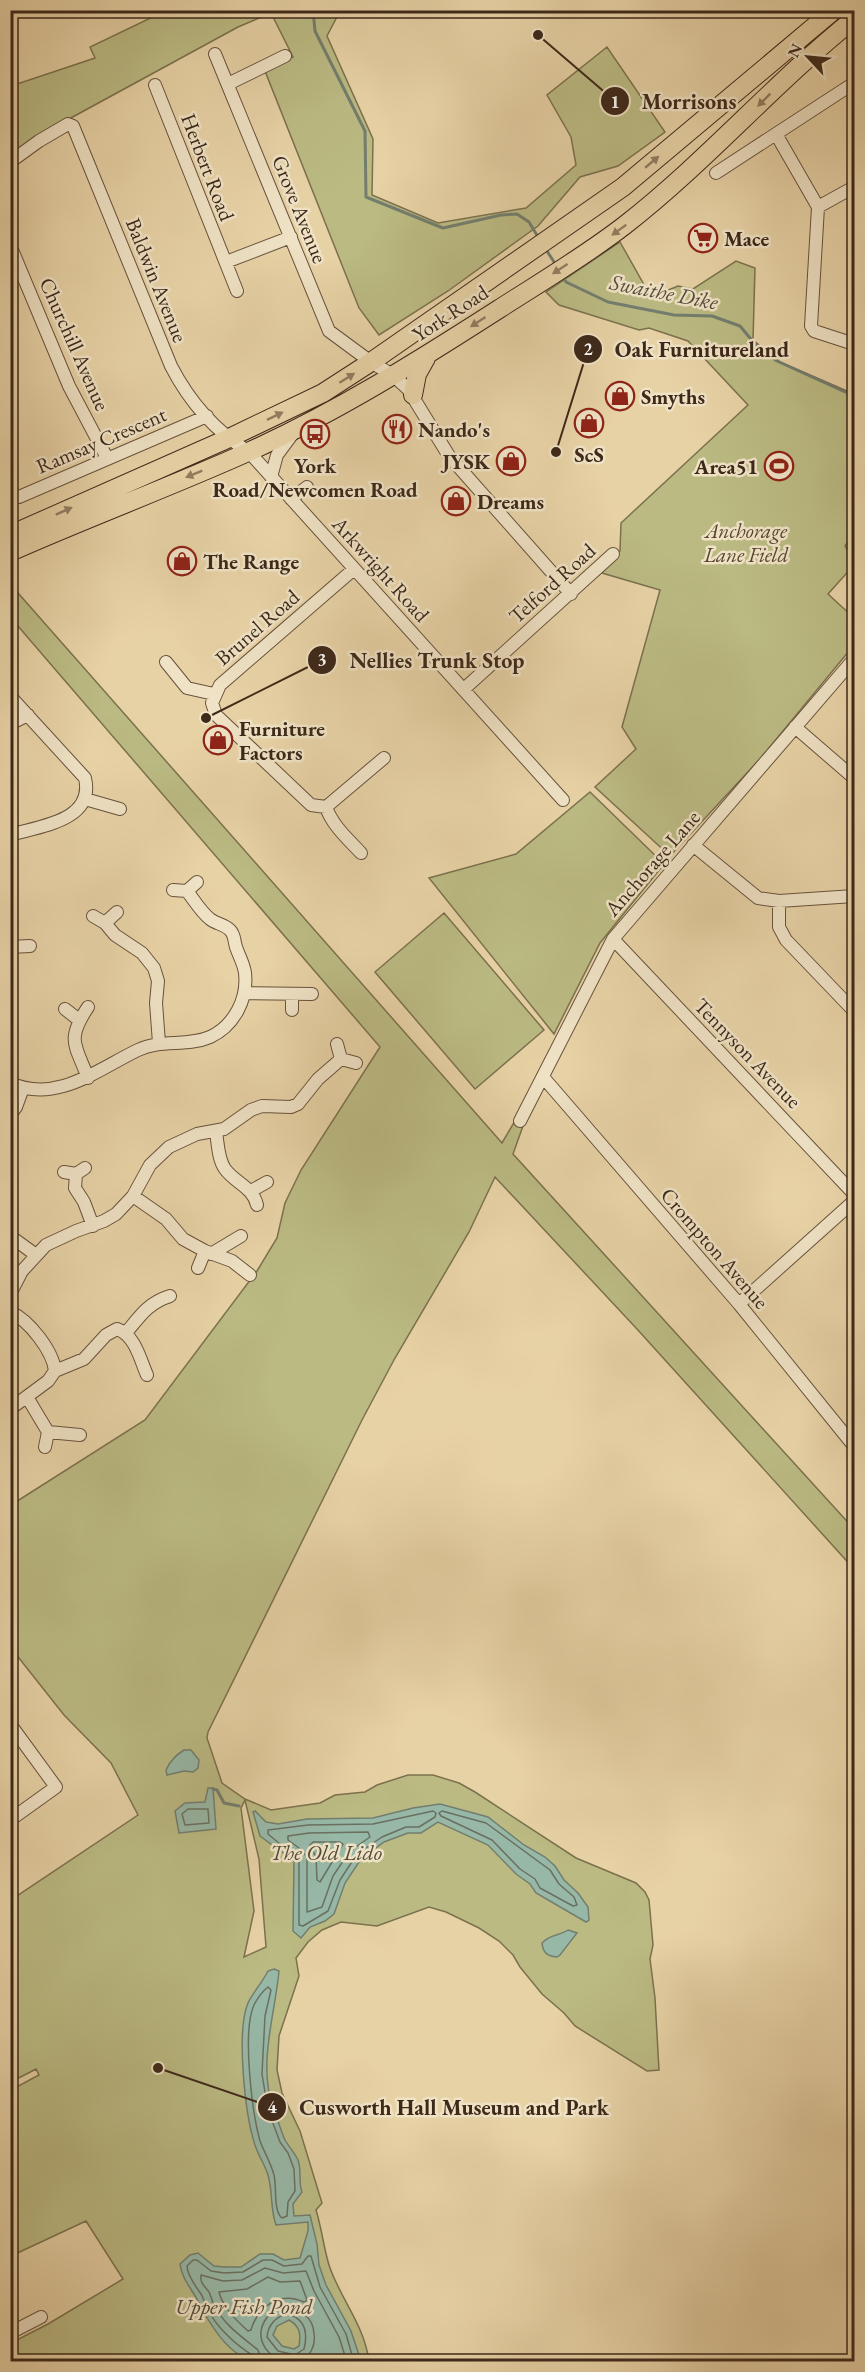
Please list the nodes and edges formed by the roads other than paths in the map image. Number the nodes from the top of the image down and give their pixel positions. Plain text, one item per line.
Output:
1 (834, 10) edge
2 (855, 19) edge
3 (215, 54) dead end
4 (285, 56) dead end
5 (855, 83) edge
6 (228, 84) junction
7 (155, 85) dead end
8 (776, 134) junction
9 (10, 162) edge
10 (716, 173) dead end
11 (855, 187) edge
12 (818, 207) junction
13 (291, 237) junction
14 (10, 245) edge
15 (226, 262) junction
16 (237, 291) dead end
17 (855, 344) edge
18 (429, 354) junction
19 (371, 362) junction
20 (394, 376) junction
21 (413, 395) junction
22 (207, 416) junction
23 (299, 427) junction
24 (227, 438) junction
25 (249, 452) junction
26 (107, 458) junction
27 (272, 477) junction
28 (307, 487) dead end
29 (10, 497) edge
30 (291, 499) junction
31 (10, 535) edge
32 (10, 552) edge
33 (613, 554) dead end
34 (354, 569) junction
35 (571, 594) junction
36 (855, 659) edge
37 (166, 662) dead end
38 (464, 689) junction
39 (214, 694) junction
40 (10, 696) edge
41 (28, 714) junction
42 (10, 724) edge
43 (795, 727) junction
44 (384, 758) dead end
45 (855, 778) edge
46 (563, 800) dead end
47 (84, 801) junction
48 (326, 807) junction
49 (120, 809) dead end
50 (10, 835) edge
51 (693, 845) junction
52 (361, 853) dead end
53 (197, 882) dead end
54 (173, 890) dead end
55 (187, 891) junction
56 (855, 896) edge
57 (779, 901) junction
58 (117, 912) dead end
59 (93, 916) dead end
60 (105, 923) junction
61 (612, 939) junction
62 (30, 946) dead end
63 (10, 947) edge
64 (244, 993) junction
65 (292, 994) junction
66 (312, 994) dead end
67 (88, 1007) dead end
68 (65, 1009) dead end
69 (292, 1010) dead end
70 (855, 1011) edge
71 (79, 1020) junction
72 (159, 1044) junction
73 (337, 1044) dead end
74 (341, 1059) junction
75 (356, 1063) dead end
76 (543, 1077) junction
77 (88, 1078) junction
78 (10, 1083) edge
79 (23, 1088) junction
80 (10, 1115) edge
81 (520, 1121) dead end
82 (216, 1132) junction
83 (75, 1171) dead end
84 (267, 1182) dead end
85 (251, 1191) junction
86 (855, 1194) edge
87 (133, 1196) junction
88 (855, 1201) edge
89 (257, 1205) dead end
90 (93, 1226) junction
91 (10, 1236) edge
92 (241, 1236) dead end
93 (208, 1252) junction
94 (36, 1255) junction
95 (198, 1268) dead end
96 (250, 1275) dead end
97 (10, 1294) edge
98 (170, 1296) dead end
99 (739, 1304) junction
100 (10, 1312) edge
101 (126, 1333) junction
102 (55, 1371) junction
103 (147, 1375) dead end
104 (27, 1397) junction
105 (10, 1409) edge
106 (48, 1432) junction
107 (80, 1435) dead end
108 (855, 1446) edge
109 (45, 1447) dead end
110 (10, 1724) edge
111 (10, 1820) edge
112 (41, 2317) dead end
113 (10, 2333) edge

19 -> 1 highway, York Road
2 -> 18 highway, York Road
3 - 6 street, Grove Avenue
4 - 6 street
5 - 8 street
6 - 13 street, Grove Avenue
7 - 15 street, Herbert Road
8 - 10 street
8 - 12 street
9 - 22 street, Baldwin Avenue
11 - 12 street
12 - 17 street
13 - 15 street
13 - 19 street, Grove Avenue
14 - 26 street, Churchill Avenue
15 - 16 street, Herbert Road
18 - 20 highway, York Road
18 - 21 highway
19 - 20 street, Grove Avenue
24 -> 19 highway, York Road
20 - 21 street, Grove Avenue
20 - 23 highway, York Road
21 - 35 street, Grove Avenue
22 - 24 street, Baldwin Avenue
22 - 26 street, Ramsay Crescent
23 - 25 highway, York Road
23 - 27 street
24 - 25 street, Arkwright Road
31 -> 24 highway, York Road
25 - 27 street, Arkwright Road
25 -> 32 highway, York Road
26 - 29 street, Ramsay Crescent
27 - 30 street, Arkwright Road
28 - 30 street
30 - 34 street, Arkwright Road
33 - 35 street, Telford Road
34 - 38 street, Arkwright Road
34 - 39 street, Brunel Road
35 - 38 street, Telford Road
36 - 43 street, Anchorage Lane
37 - 39 street, Brunel Road
38 - 46 street, Arkwright Road
39 - 48 street, Brunel Road
40 - 41 street
41 - 42 street
41 - 47 street
43 - 45 street
43 - 51 street, Anchorage Lane
44 - 48 street
47 - 49 street
47 - 50 street
48 - 52 street
51 - 57 street
51 - 61 street, Anchorage Lane
53 - 55 street
54 - 55 street
55 - 64 street
56 - 57 street
57 - 70 street
58 - 60 street
59 - 60 street
60 - 72 street
61 - 76 street, Anchorage Lane
61 - 86 street, Tennyson Avenue
62 - 63 street
64 - 65 street
64 - 72 street
65 - 66 street
65 - 69 street
67 - 71 street
68 - 71 street
71 - 77 street
72 - 77 street
73 - 74 street
74 - 75 street
74 - 82 street
76 - 81 street, Anchorage Lane
76 - 99 street, Crompton Avenue
77 - 79 street
78 - 79 street
79 - 80 street
82 - 85 street
82 - 87 street
83 - 90 street
84 - 85 street
85 - 89 street
87 - 90 street
87 - 93 street
88 - 99 street
90 - 94 street
91 - 94 street
92 - 93 street
93 - 95 street
93 - 96 street
94 - 97 street
98 - 101 street
99 - 108 street, Crompton Avenue
100 - 102 street
101 - 102 street
101 - 103 street
102 - 104 street
104 - 105 street
104 - 106 street
106 - 107 street
106 - 109 street
110 - 111 street
112 - 113 street

